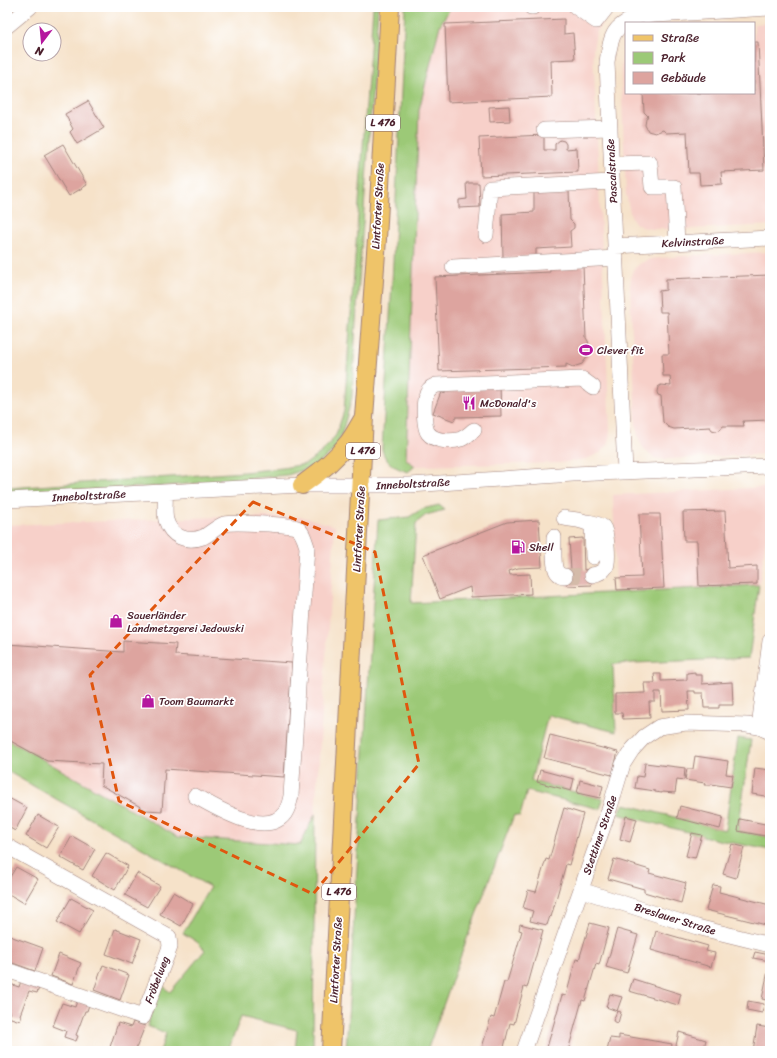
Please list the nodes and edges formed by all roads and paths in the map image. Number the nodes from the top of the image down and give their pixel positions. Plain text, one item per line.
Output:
1 (30, 7) edge
2 (390, 7) edge
3 (576, 7) edge
4 (607, 7) edge
5 (770, 8) edge
6 (627, 13) edge
7 (7, 26) edge
8 (610, 128) junction
9 (544, 130) dead end
10 (612, 164) junction
11 (612, 182) junction
12 (486, 236) dead end
13 (770, 238) edge
14 (677, 243) junction
15 (616, 252) junction
16 (453, 268) dead end
17 (593, 387) dead end
18 (364, 417) junction
19 (474, 430) dead end
20 (770, 466) edge
21 (625, 472) junction
22 (302, 485) junction
23 (361, 486) junction
24 (165, 493) junction
25 (7, 500) edge
26 (564, 518) dead end
27 (588, 522) junction
28 (554, 537) dead end
29 (592, 557) dead end
30 (592, 575) tunnel mouth
31 (565, 576) dead end
32 (770, 640) edge
33 (765, 729) edge
34 (195, 796) dead end
35 (7, 846) edge
36 (582, 890) junction
37 (770, 944) edge
38 (7, 970) edge
39 (331, 1051) edge
40 (524, 1051) edge

1 - 7 street
2 - 18 main road, Lintforter Straße / L 476
3 - 4 street
5 - 6 street, Pascalstraße
6 - 8 street, Pascalstraße
8 - 9 street
8 - 10 street, Pascalstraße
10 - 11 street, Pascalstraße
10 - 14 street
11 - 12 street
11 - 15 street, Pascalstraße
13 - 14 street, Kelvinstraße
14 - 15 street, Kelvinstraße
15 - 16 street, Kelvinstraße
15 - 21 street, Pascalstraße
17 - 19 street
18 - 22 main road
18 - 23 main road, Lintforter Straße / L 476
20 - 21 street, Inneboltstraße
21 - 23 street, Inneboltstraße
22 - 23 street, Inneboltstraße
22 - 24 street, Inneboltstraße
23 - 39 main road, Lintforter Straße / L 476
24 - 25 street, Inneboltstraße
24 - 34 street
26 - 27 street
27 - 29 street
27 - 30 street
28 - 31 street
32 - 33 street
33 - 36 street, Stettiner Straße
35 - 38 street, Fröbelweg
36 - 37 street, Breslauer Straße
36 - 40 street, Stettiner Straße

